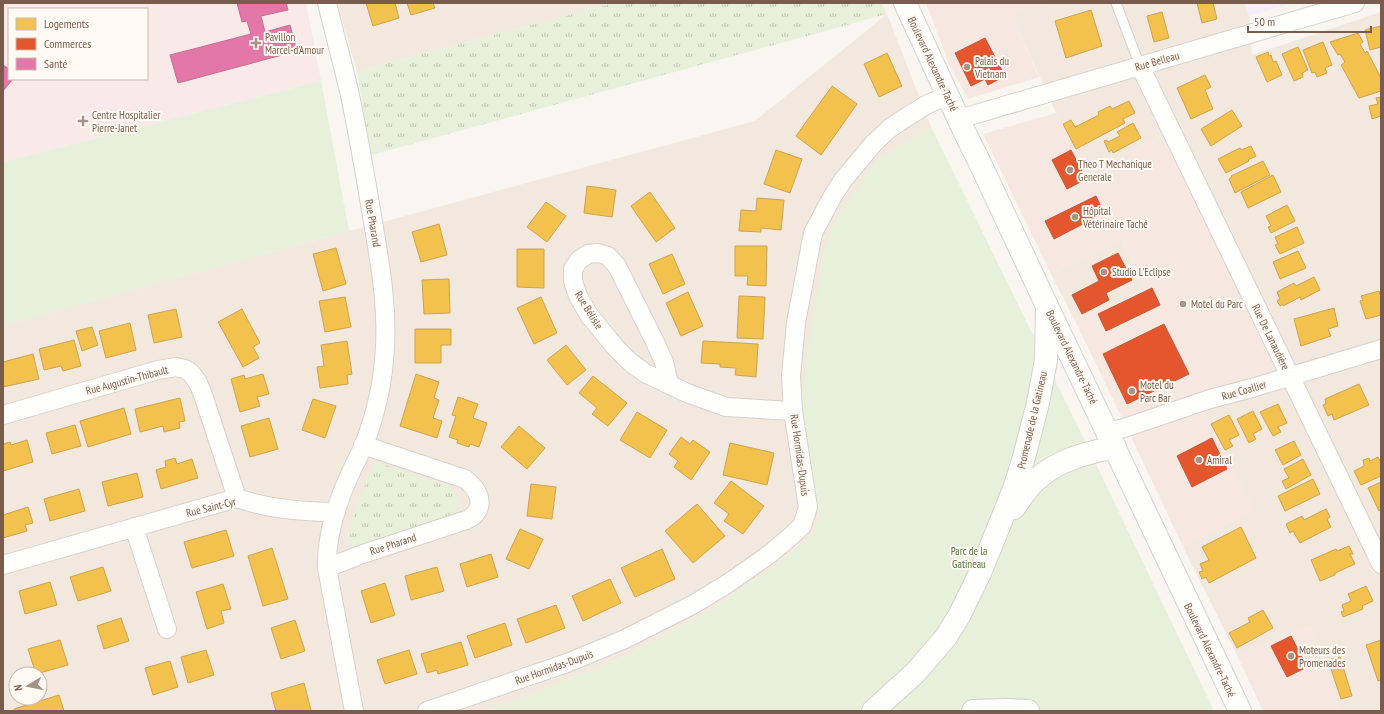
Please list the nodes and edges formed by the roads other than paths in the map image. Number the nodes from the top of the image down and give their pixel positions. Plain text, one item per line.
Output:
1 (327, 3) edge
2 (905, 3) edge
3 (1116, 3) edge
4 (1355, 3) edge
5 (1140, 66) junction
6 (948, 95) junction
7 (959, 119) junction
8 (1047, 306) junction
9 (1381, 350) edge
10 (1290, 377) junction
11 (669, 384) junction
12 (793, 411) junction
13 (3, 414) edge
14 (1111, 440) junction
15 (364, 445) junction
16 (237, 498) junction
17 (336, 512) junction
18 (134, 527) junction
19 (998, 529) junction
20 (1381, 564) edge
21 (3, 565) edge
22 (327, 568) junction
23 (167, 629) dead end
24 (354, 711) edge
25 (427, 711) edge
26 (873, 711) edge
27 (973, 711) edge
28 (1028, 711) edge
29 (1240, 711) edge

1 - 15 street, Rue Pharand
2 - 6 main road, Boulevard Alexandre-Taché
3 - 5 lane
4 - 5 street, Rue Belleau
5 - 7 street, Rue Belleau
5 - 10 street, Rue De Lanaudière
6 - 7 main road, Boulevard Alexandre-Taché
6 - 12 street, Rue Hormidas-Dupuis
7 - 8 main road, Boulevard Alexandre-Taché
8 - 14 main road, Boulevard Alexandre-Taché
8 - 19 main road, Promenade de la Gatineau
9 - 10 street, Rue Coallier
10 - 14 street, Rue Coallier
10 - 20 street, Rue De Lanaudière
11 - 11 street, Rue Bélisle
11 - 12 street, Rue Bélisle
12 - 25 street, Rue Hormidas-Dupuis
13 - 16 street, Rue Augustin-Thibault
14 - 19 main road, Promenade de la Gatineau
14 - 29 main road, Boulevard Alexandre-Taché
15 - 17 street, Rue Pharand
15 - 22 street, Rue Pharand
16 - 17 street, Rue Saint-Cyr
16 - 18 street, Rue Saint-Cyr
17 - 22 street, Rue Pharand
18 - 21 street, Rue Saint-Cyr
18 - 23 street
19 - 26 main road, Promenade de la Gatineau
22 - 24 street, Rue Pharand
27 - 28 main road

